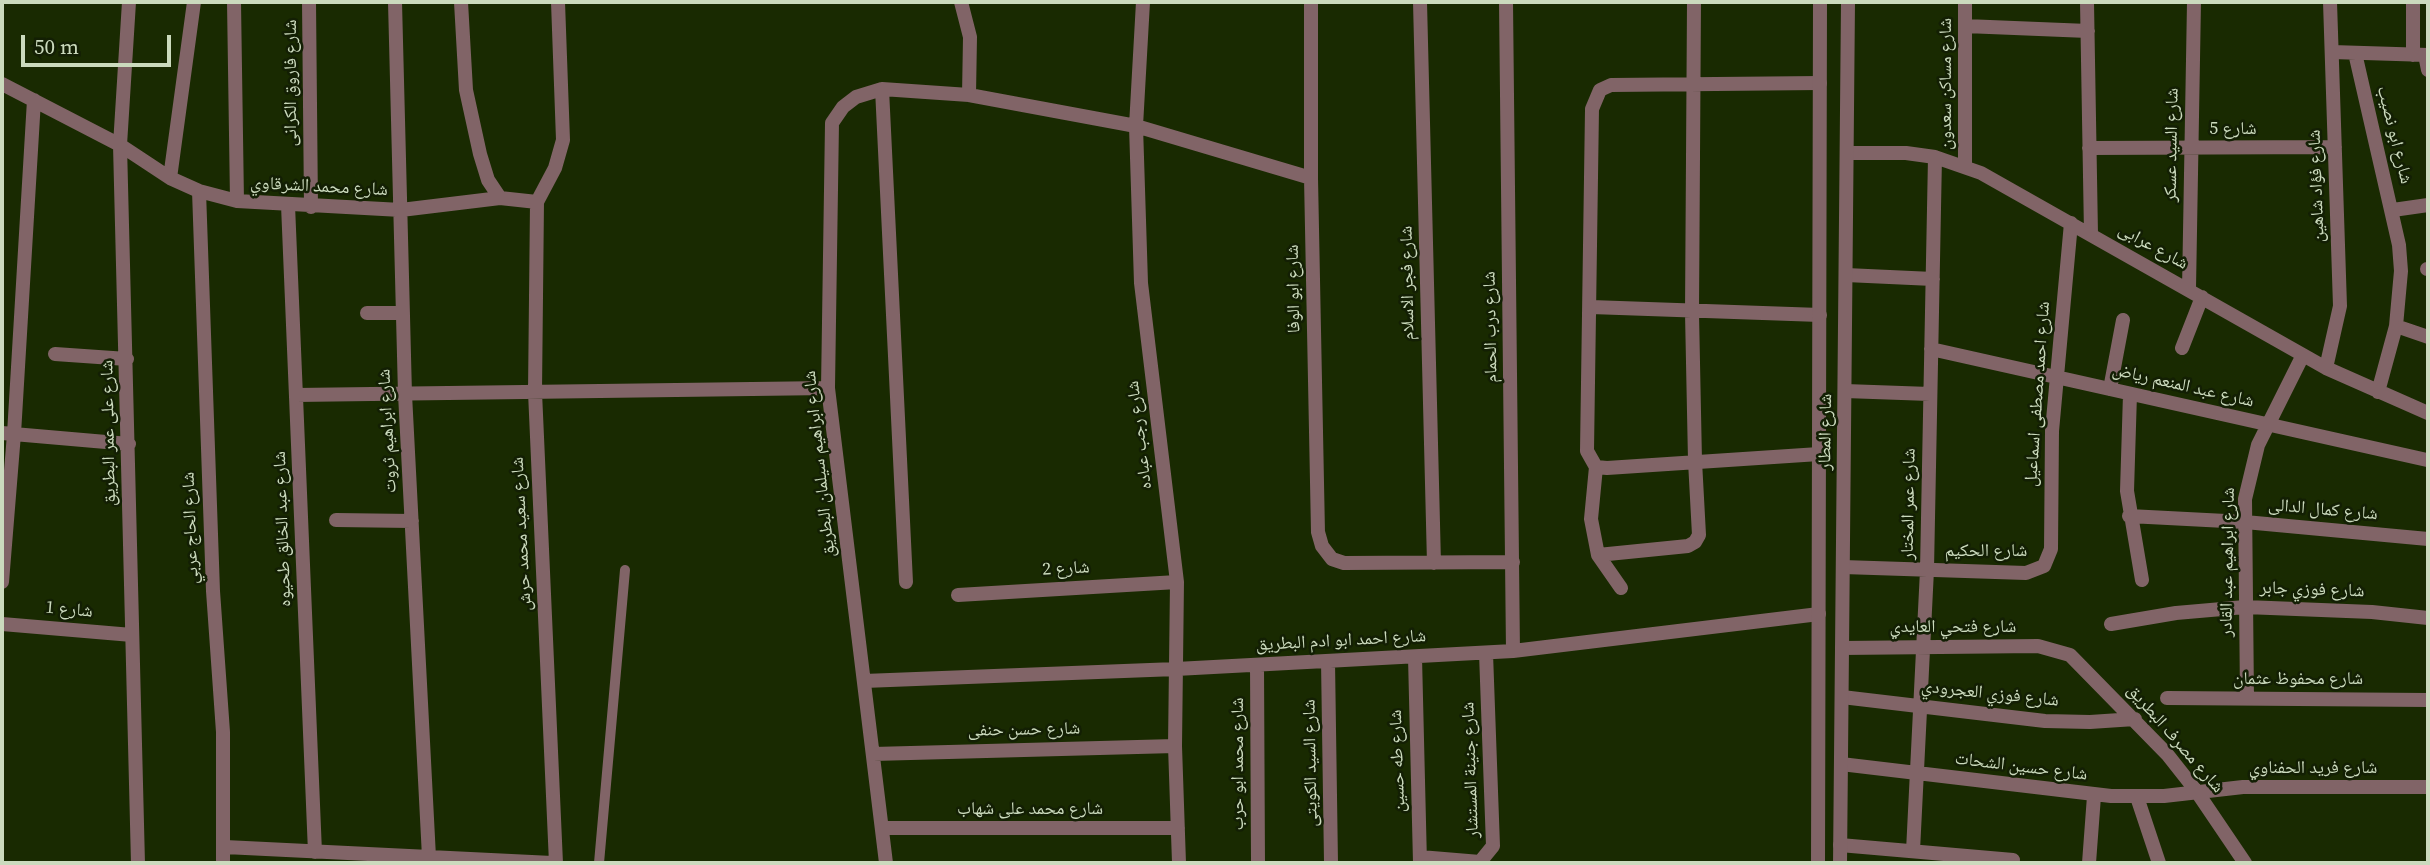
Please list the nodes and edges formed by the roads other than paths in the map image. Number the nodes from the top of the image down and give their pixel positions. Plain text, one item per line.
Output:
1 (129, 2) edge
2 (194, 2) edge
3 (234, 2) edge
4 (309, 2) edge
5 (395, 2) edge
6 (461, 2) edge
7 (558, 2) edge
8 (961, 2) edge
9 (1143, 2) edge
10 (1311, 2) edge
11 (1420, 2) edge
12 (1506, 2) edge
13 (1694, 2) edge
14 (1820, 2) edge
15 (1848, 2) edge
16 (1965, 2) edge
17 (2087, 2) edge
18 (2194, 2) edge
19 (2330, 2) edge
20 (2413, 2) edge
21 (1965, 26) junction
22 (2088, 31) junction
23 (2332, 52) junction
24 (2355, 53) junction
25 (2424, 59) edge
26 (1820, 83) junction
27 (2, 84) edge
28 (1694, 85) junction
29 (882, 89) junction
30 (969, 95) junction
31 (34, 100) junction
32 (1136, 126) junction
33 (120, 145) junction
34 (2335, 147) junction
35 (2191, 148) junction
36 (2089, 149) junction
37 (1847, 153) junction
38 (1935, 158) junction
39 (1965, 167) junction
40 (170, 178) junction
41 (1311, 178) junction
42 (199, 191) junction
43 (500, 198) junction
44 (237, 201) junction
45 (537, 202) junction
46 (1847, 204) junction
47 (288, 205) junction
48 (1821, 205) junction
49 (2428, 205) edge
50 (311, 207) junction
51 (401, 210) junction
52 (2393, 210) junction
53 (2071, 223) junction
54 (2091, 234) junction
55 (1846, 275) junction
56 (1933, 279) junction
57 (2195, 293) junction
58 (1591, 307) junction
59 (367, 313) dead end
60 (403, 313) junction
61 (1692, 313) junction
62 (1820, 315) junction
63 (2123, 320) dead end
64 (2396, 326) junction
65 (2428, 337) edge
66 (2182, 348) dead end
67 (1931, 349) junction
68 (55, 354) dead end
69 (2303, 355) junction
70 (127, 359) junction
71 (2326, 368) junction
72 (2057, 377) junction
73 (828, 388) junction
74 (2110, 389) junction
75 (1845, 391) junction
76 (534, 392) junction
77 (2378, 392) junction
78 (405, 394) junction
79 (1930, 394) junction
80 (2130, 394) junction
81 (296, 395) junction
82 (2428, 413) edge
83 (2268, 424) junction
84 (8, 434) edge
85 (130, 444) junction
86 (1819, 454) junction
87 (2427, 460) edge
88 (1695, 461) junction
89 (1596, 467) junction
90 (2129, 516) junction
91 (336, 520) dead end
92 (412, 521) junction
93 (2245, 522) junction
94 (2428, 539) edge
95 (1598, 555) junction
96 (1434, 562) junction
97 (1513, 562) junction
98 (2044, 566) joint
99 (1843, 567) junction
100 (625, 570) dead end
101 (1927, 570) junction
102 (2142, 580) dead end
103 (2, 582) edge
104 (906, 582) dead end
105 (1177, 582) junction
106 (1621, 588) dead end
107 (958, 595) dead end
108 (2245, 607) junction
109 (1819, 614) junction
110 (2428, 618) edge
111 (2, 624) edge
112 (2111, 624) dead end
113 (132, 635) junction
114 (1923, 647) junction
115 (1842, 648) junction
116 (1513, 651) junction
117 (2063, 651) joint
118 (1486, 653) junction
119 (1415, 657) junction
120 (1328, 662) junction
121 (1257, 665) junction
122 (1176, 669) junction
123 (864, 681) junction
124 (1842, 696) junction
125 (2167, 698) dead end
126 (2248, 698) junction
127 (2428, 700) edge
128 (1920, 706) junction
129 (2135, 719) junction
130 (1175, 746) junction
131 (873, 754) junction
132 (1841, 764) junction
133 (1917, 774) junction
134 (2428, 787) edge
135 (2197, 792) junction
136 (2094, 796) junction
137 (2137, 797) junction
138 (882, 828) junction
139 (1178, 828) junction
140 (1840, 845) junction
141 (225, 847) junction
142 (1913, 851) junction
143 (315, 852) junction
144 (429, 857) junction
145 (1420, 860) edge
146 (2013, 860) dead end
147 (138, 863) edge
148 (223, 863) edge
149 (554, 863) edge
150 (599, 863) edge
151 (886, 863) edge
152 (1180, 863) edge
153 (1258, 863) edge
154 (1331, 863) edge
155 (1818, 863) edge
156 (1840, 863) edge
157 (2089, 863) edge
158 (2159, 863) edge
159 (2245, 863) edge

1 - 33 street, شارع على عمر البطريق
2 - 40 street
3 - 44 street
4 - 50 street, شارع فاروق الكرانى
5 - 51 street, شارع ابراهيم ثروت
6 - 43 street
7 - 45 street
8 - 30 street
9 - 32 street, شارع رجب عباده
10 - 41 street, شارع ابو الوفا
11 - 96 street, شارع فجر الاسلام
12 - 97 street, شارع درب الحمام
13 - 28 street
14 - 26 street, شارع المطار
15 - 37 street, شارع المطار
16 - 21 street, شارع مساكن سعدون
17 - 22 street
18 - 35 street, شارع السيد عسكر
19 - 23 street, شارع فؤاد شاهين
20 - 25 street
21 - 22 street
21 - 39 street, شارع مساكن سعدون
22 - 36 street
23 - 24 street
23 - 34 street, شارع فؤاد شاهين
24 - 25 street
24 - 52 street, شارع ابو نصيب
26 - 28 street
26 - 48 street, شارع المطار
27 - 31 street, شارع محمد الشرقاوي
28 - 58 street
28 - 61 street
29 - 30 street
29 - 73 street, شارع ابراهيم سيلمان البطريق
29 - 104 street
30 - 32 street
31 - 33 street, شارع محمد الشرقاوي
31 - 84 street
32 - 41 street
32 - 105 street, شارع رجب عباده
33 - 40 street, شارع محمد الشرقاوي
33 - 70 street, شارع على عمر البطريق
34 - 35 street, شارع 5
34 - 71 street, شارع فؤاد شاهين
35 - 36 street, شارع 5
35 - 57 street, شارع السيد عسكر
36 - 54 street
37 - 38 street, شارع عرابى
37 - 46 street, شارع المطار
38 - 39 street, شارع عرابى
38 - 56 street, شارع عمر المختار
39 - 53 street, شارع عرابى
40 - 42 street, شارع محمد الشرقاوي
41 - 96 street, شارع ابو الوفا
42 - 44 street, شارع محمد الشرقاوي
42 - 141 street, شارع الحاج عربي
43 - 45 street, شارع محمد الشرقاوي
43 - 51 street, شارع محمد الشرقاوي
44 - 47 street, شارع محمد الشرقاوي
45 - 76 street, شارع سعيد محمد حرش
46 - 48 street
46 - 55 street, شارع المطار
47 - 50 street, شارع محمد الشرقاوي
47 - 81 street, شارع عبد الخالق طحيوه
48 - 62 street, شارع المطار
49 - 52 street
50 - 51 street, شارع محمد الشرقاوي
51 - 60 street, شارع ابراهيم ثروت
52 - 64 street, شارع ابو نصيب
53 - 54 street, شارع عرابى
53 - 72 street, شارع احمد مصطفى اسماعيل
54 - 57 street, شارع عرابى
55 - 56 street
55 - 75 street, شارع المطار
56 - 67 street, شارع عمر المختار
57 - 66 street
57 - 69 street, شارع عرابى
58 - 61 street
58 - 89 street
59 - 60 street
60 - 78 street, شارع ابراهيم ثروت
61 - 62 street
61 - 88 street
62 - 86 street, شارع المطار
63 - 74 street
64 - 65 street
64 - 77 street, شارع ابو نصيب
67 - 72 street, شارع عبد المنعم رياض
67 - 79 street, شارع عمر المختار
68 - 70 street
69 - 71 street, شارع عرابى
69 - 83 street, شارع ابراهيم عبد القادر
70 - 85 street, شارع على عمر البطريق
71 - 77 street, شارع عرابى
72 - 74 street, شارع عبد المنعم رياض
72 - 98 street, شارع احمد مصطفى اسماعيل
73 - 76 street
73 - 123 street, شارع ابراهيم سيلمان البطريق
74 - 80 street, شارع عبد المنعم رياض
75 - 79 street
75 - 99 street, شارع المطار
76 - 78 street
76 - 149 street, شارع سعيد محمد حرش
77 - 82 street, شارع عرابى
78 - 81 street
78 - 92 street, شارع ابراهيم ثروت
79 - 101 street, شارع عمر المختار
80 - 83 street, شارع عبد المنعم رياض
80 - 90 street
81 - 143 street, شارع عبد الخالق طحيوه
83 - 87 street, شارع عبد المنعم رياض
83 - 93 street, شارع ابراهيم عبد القادر
84 - 85 street
84 - 103 street
85 - 113 street, شارع على عمر البطريق
86 - 88 street
86 - 109 street, شارع المطار
88 - 89 street
88 - 95 street
89 - 95 street
90 - 93 street, شارع كمال الدالى
90 - 102 street
91 - 92 street
92 - 144 street, شارع ابراهيم ثروت
93 - 94 street, شارع كمال الدالى
93 - 108 street, شارع ابراهيم عبد القادر
95 - 106 street
96 - 97 street
97 - 116 street, شارع درب الحمام
98 - 101 street, شارع الحكيم
99 - 101 street, شارع الحكيم
99 - 115 street, شارع المطار
100 - 150 lane
101 - 114 street, شارع عمر المختار
105 - 107 street, شارع 2
105 - 122 street, شارع رجب عباده
108 - 110 street, شارع فوزي جابر
108 - 112 street, شارع فوزي جابر
108 - 126 street, شارع ابراهيم عبد القادر
109 - 116 street, شارع احمد ابو ادم البطريق
109 - 155 street, شارع المطار
111 - 113 street, شارع 1
113 - 147 street, شارع على عمر البطريق
114 - 115 street, شارع فتحي العايدي
114 - 117 street, شارع فتحي العايدي
114 - 128 street, شارع عمر المختار
115 - 124 street, شارع المطار
116 - 118 street, شارع احمد ابو ادم البطريق
117 - 129 street, شارع مصرف البطريق
118 - 119 street, شارع احمد ابو ادم البطريق
118 - 145 street, شارع جنينة المستشار
119 - 120 street, شارع احمد ابو ادم البطريق
119 - 145 street, شارع طه حسين
120 - 121 street, شارع احمد ابو ادم البطريق
120 - 154 street, شارع السيد الكويتى
121 - 122 street, شارع احمد ابو ادم البطريق
121 - 153 street, شارع محمد ابو حرب
122 - 123 street, شارع احمد ابو ادم البطريق
122 - 130 street, شارع رجب عباده
123 - 131 street, شارع ابراهيم سيلمان البطريق
124 - 128 street, شارع فوزي العجرودي
124 - 132 street, شارع المطار
125 - 126 street, شارع محفوظ عثمان
126 - 127 street, شارع محفوظ عثمان
128 - 129 street, شارع فوزي العجرودي
128 - 133 street, شارع عمر المختار
129 - 135 street, شارع مصرف البطريق
130 - 131 street, شارع حسن حنفى
130 - 139 street, شارع رجب عباده
131 - 138 street, شارع ابراهيم سيلمان البطريق
132 - 133 street, شارع حسين الشحات
132 - 140 street, شارع المطار
133 - 136 street, شارع حسين الشحات
133 - 142 street, شارع عمر المختار
134 - 135 street, شارع فريد الحفناوي
135 - 137 street, شارع حسين الشحات
135 - 159 street, شارع مصرف البطريق
136 - 137 street, شارع حسين الشحات
136 - 157 street
137 - 158 street
138 - 139 street, شارع محمد على شهاب
138 - 151 street, شارع ابراهيم سيلمان البطريق
139 - 152 street, شارع رجب عباده
140 - 142 street
140 - 156 street, شارع المطار
141 - 143 street
141 - 148 street, شارع الحاج عربي
142 - 146 street
143 - 144 street
144 - 149 street

